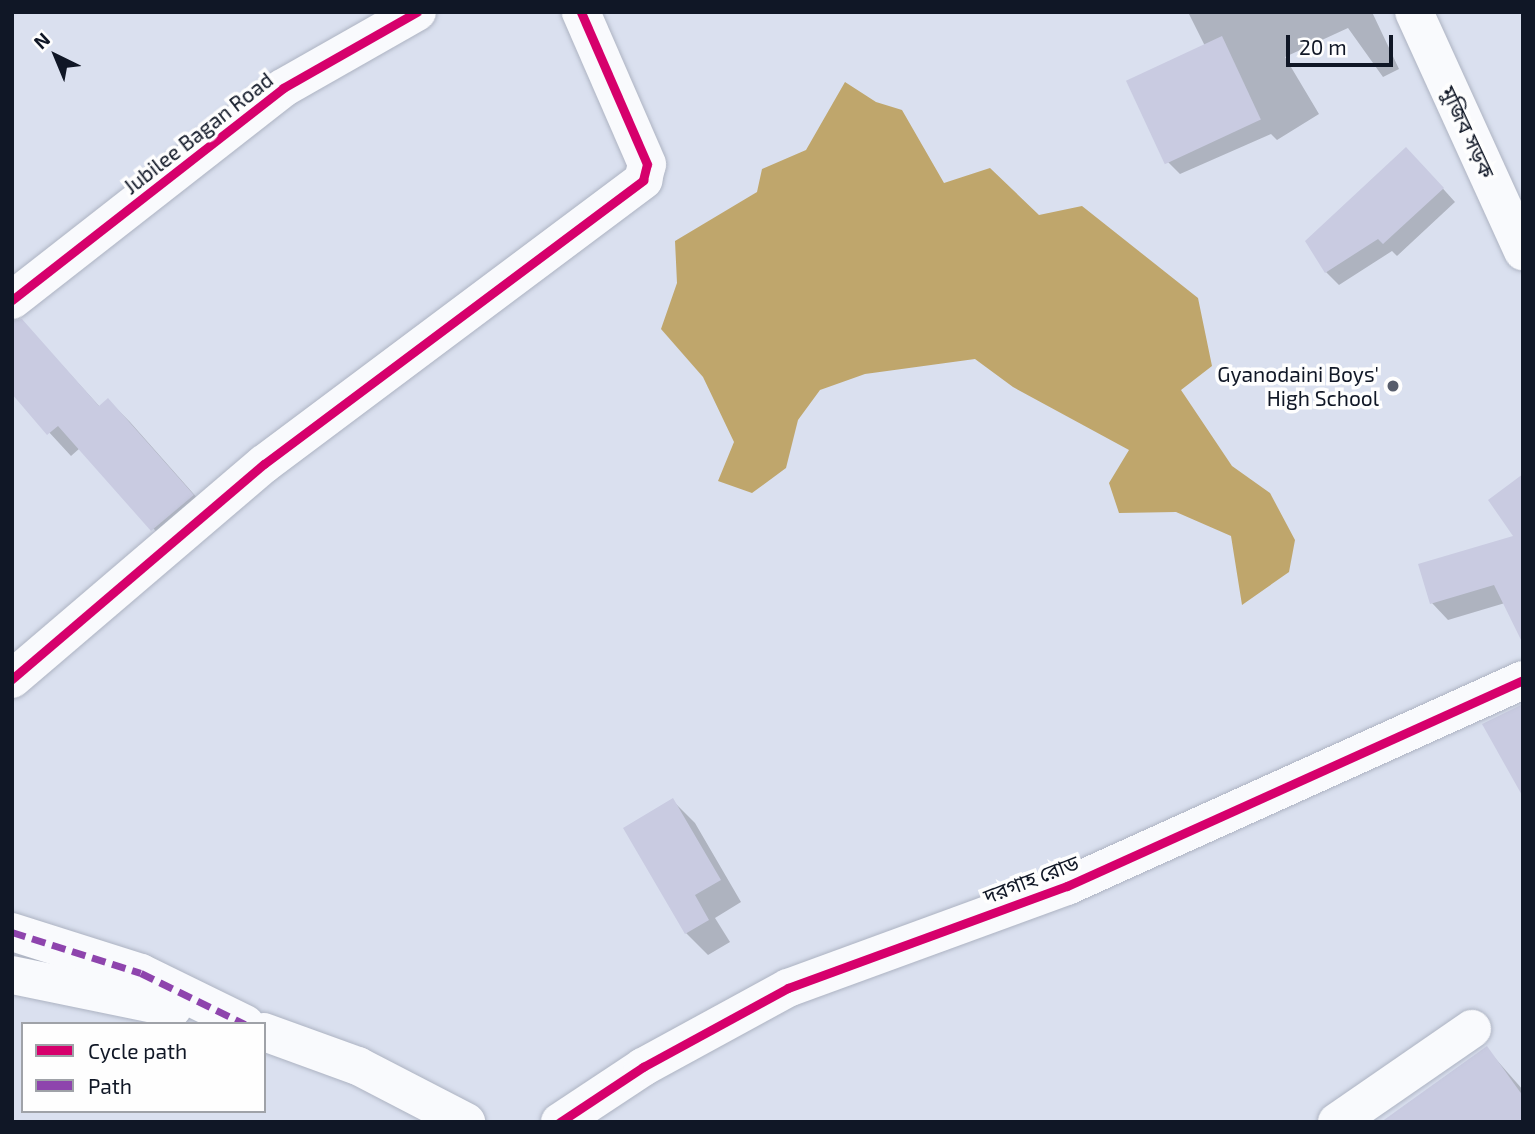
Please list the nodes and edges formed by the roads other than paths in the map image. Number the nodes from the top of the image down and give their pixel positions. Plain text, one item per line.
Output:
1 (417, 12) edge
2 (581, 12) edge
3 (1414, 12) edge
4 (1523, 251) edge
5 (12, 300) edge
6 (12, 679) edge
7 (1523, 680) edge
8 (12, 932) edge
9 (12, 975) edge
10 (224, 1022) edge
11 (241, 1022) edge
12 (1472, 1028) dead end
13 (266, 1033) edge
14 (466, 1122) edge
15 (560, 1122) edge
16 (1337, 1122) edge

1 - 5 street, Jubilee Bagan Road
2 - 6 street
3 - 4 street, মুজিব সড়ক
7 - 15 street, দরগাহ রোড
8 - 11 street
9 - 10 street
12 - 16 street
13 - 14 street

